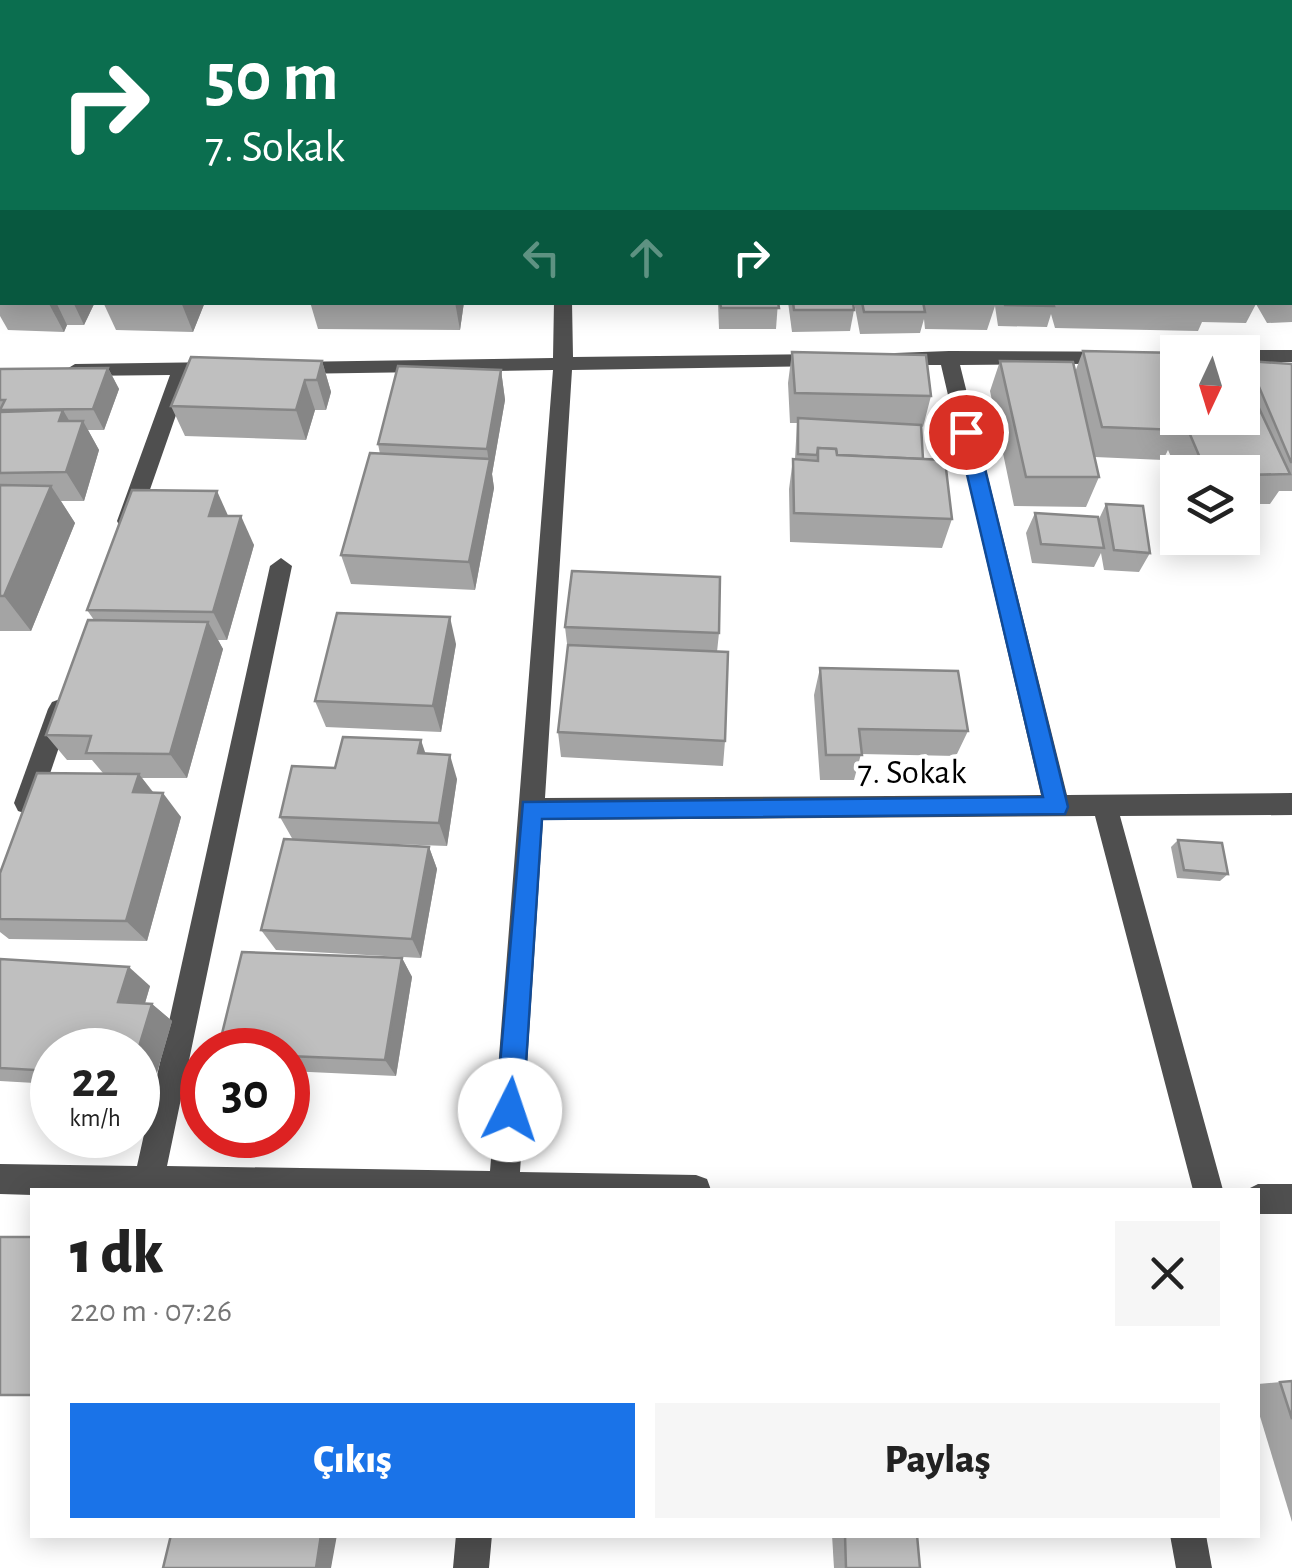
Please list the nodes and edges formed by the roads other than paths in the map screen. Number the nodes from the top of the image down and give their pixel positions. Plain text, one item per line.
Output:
1 (563, 305) edge
2 (1160, 356) edge
3 (1260, 356) edge
4 (1292, 356) edge
5 (948, 358) junction
6 (563, 366) junction
7 (239, 368) edge
8 (277, 368) edge
9 (182, 369) junction
10 (54, 370) edge
11 (117, 551) edge
12 (281, 566) dead end
13 (72, 678) edge
14 (1292, 804) edge
15 (1105, 806) junction
16 (1057, 807) junction
17 (532, 809) junction
18 (20, 824) edge
19 (0, 1179) edge
20 (148, 1180) junction
21 (504, 1188) edge
22 (1207, 1188) edge
23 (1260, 1199) edge
24 (1292, 1199) edge
25 (474, 1538) edge
26 (1189, 1538) edge
27 (471, 1568) edge
28 (1194, 1568) edge

1 - 6 street
2 - 5 street
3 - 4 street
5 - 6 street
5 - 16 street
6 - 8 street
6 - 17 street
7 - 9 street
9 - 10 street
9 - 11 street
12 - 20 street
13 - 18 street
14 - 15 street, 7. Sokak
15 - 16 street, 7. Sokak
15 - 22 street
16 - 17 street, 7. Sokak
17 - 21 street
19 - 20 street
20 - 21 street
23 - 24 street
25 - 27 street
26 - 28 street

